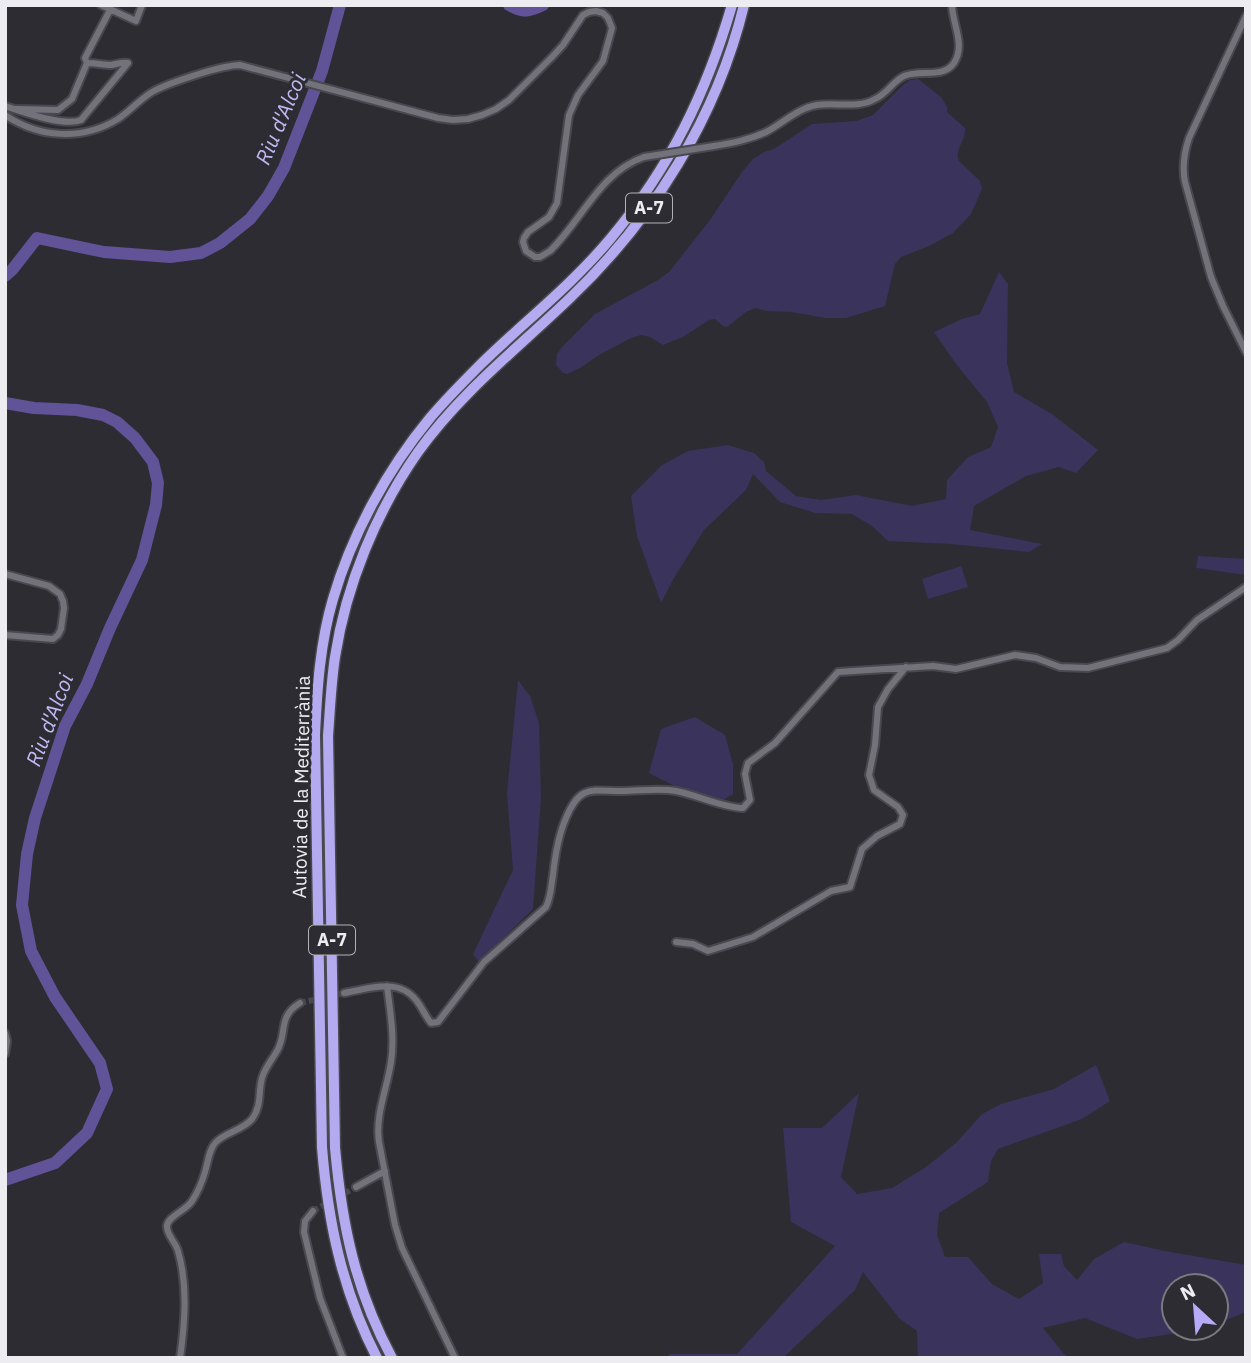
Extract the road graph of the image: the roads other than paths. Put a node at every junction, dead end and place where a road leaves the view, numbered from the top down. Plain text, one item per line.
1 (101, 5) edge
2 (142, 5) edge
3 (732, 5) edge
4 (744, 5) edge
5 (952, 5) edge
6 (110, 10) junction
7 (1246, 16) edge
8 (87, 63) junction
9 (5, 106) edge
10 (15, 109) junction
11 (5, 115) edge
12 (1246, 352) edge
13 (5, 574) edge
14 (1246, 587) edge
15 (5, 635) edge
16 (906, 667) junction
17 (676, 942) dead end
18 (387, 986) junction
19 (344, 993) tunnel mouth
20 (300, 1003) tunnel mouth
21 (5, 1033) edge
22 (5, 1054) edge
23 (385, 1171) junction
24 (356, 1187) tunnel mouth
25 (313, 1211) dead end
26 (180, 1358) edge
27 (343, 1358) edge
28 (377, 1358) edge
29 (392, 1358) edge
30 (455, 1358) edge

1 - 6 street
2 - 6 street
3 - 28 highway, Autovia de la Mediterrània / A-7
4 - 29 highway, Autovia de la Mediterrània / A-7
5 - 11 street, bridge
6 - 8 street
7 - 12 street
8 - 10 street
8 - 10 street
9 - 10 street
13 - 15 street
14 - 16 street
16 - 17 street
16 - 18 street
18 - 19 street
18 - 23 street
20 - 26 street
21 - 22 street
23 - 24 street
23 - 30 street
25 - 27 street

